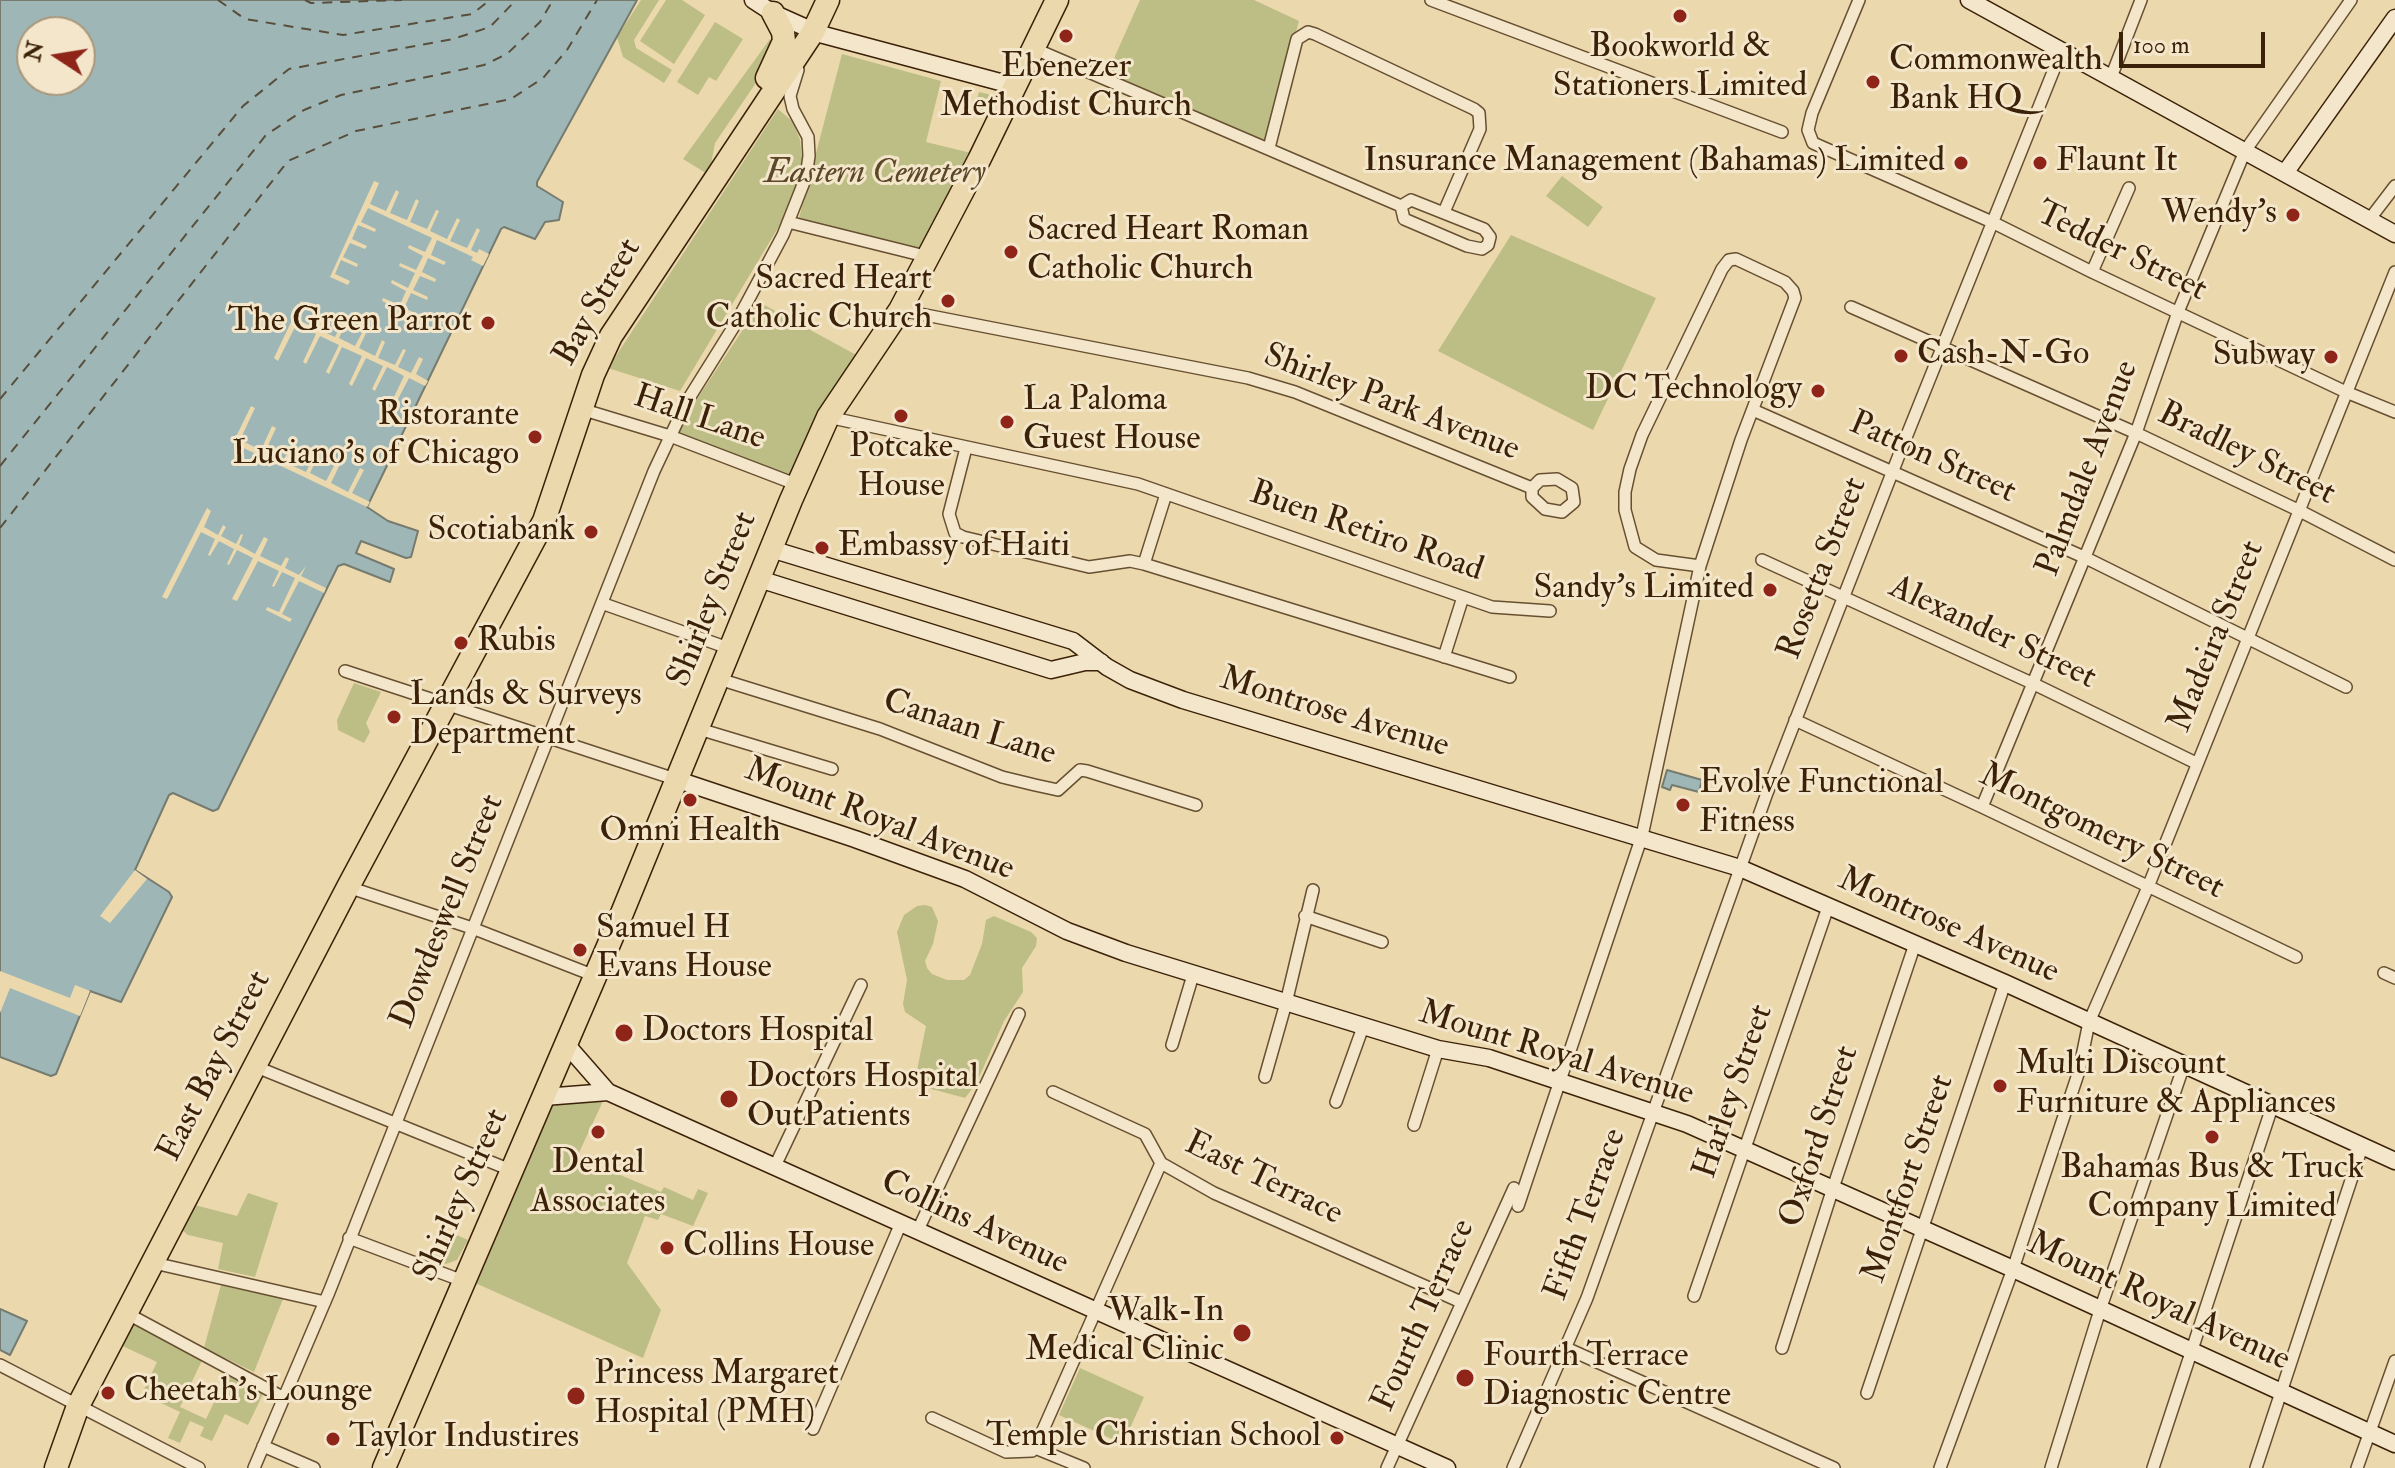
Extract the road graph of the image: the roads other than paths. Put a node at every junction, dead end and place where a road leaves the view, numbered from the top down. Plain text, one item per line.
1 (753, 0) edge
2 (828, 0) edge
3 (1057, 0) edge
4 (1431, 0) edge
5 (1859, 0) edge
6 (1969, 0) edge
7 (2141, 0) edge
8 (2351, 0) edge
9 (773, 13) junction
10 (2395, 18) edge
11 (816, 33) junction
12 (1035, 49) junction
13 (2061, 52) junction
14 (2110, 80) junction
15 (1015, 86) junction
16 (1782, 132) dead end
17 (1269, 148) junction
18 (2245, 151) junction
19 (722, 170) junction
20 (2285, 173) junction
21 (2395, 186) edge
22 (2129, 188) dead end
23 (1401, 206) junction
24 (1444, 212) junction
25 (2369, 220) junction
26 (788, 222) junction
27 (1992, 222) junction
28 (2395, 234) edge
29 (929, 257) junction
30 (2092, 272) junction
31 (2395, 272) edge
32 (1851, 307) dead end
33 (900, 310) junction
34 (2178, 312) junction
35 (1942, 348) junction
36 (2346, 392) junction
37 (581, 409) junction
38 (1753, 410) junction
39 (2395, 412) edge
40 (828, 417) junction
41 (2136, 433) junction
42 (670, 436) junction
43 (966, 448) junction
44 (1892, 472) junction
45 (798, 485) junction
46 (1532, 488) dead end
47 (1166, 494) junction
48 (2300, 511) junction
49 (771, 549) junction
50 (2086, 558) junction
51 (1762, 560) dead end
52 (2395, 560) edge
53 (1144, 564) junction
54 (1700, 566) junction
55 (759, 579) junction
56 (1844, 595) junction
57 (1463, 597) junction
58 (604, 604) junction
59 (1550, 611) dead end
60 (2248, 640) junction
61 (731, 649) junction
62 (1444, 657) junction
63 (1101, 662) junction
64 (345, 671) dead end
65 (1510, 677) dead end
66 (719, 679) junction
67 (2034, 684) junction
68 (2346, 687) dead end
69 (447, 702) junction
70 (1795, 720) junction
71 (699, 729) junction
72 (550, 737) junction
73 (2196, 763) junction
74 (832, 769) dead end
75 (678, 780) junction
76 (1196, 805) dead end
77 (1982, 807) junction
78 (1642, 836) junction
79 (1740, 868) junction
80 (348, 887) junction
81 (2148, 887) junction
82 (1313, 890) dead end
83 (1828, 907) junction
84 (1305, 916) junction
85 (472, 928) junction
86 (1382, 942) dead end
87 (1915, 944) junction
88 (2296, 957) dead end
89 (1193, 975) junction
90 (595, 976) junction
91 (2005, 983) junction
92 (861, 985) dead end
93 (1286, 1003) junction
94 (1019, 1014) dead end
95 (2089, 1022) junction
96 (1363, 1027) junction
97 (566, 1044) junction
98 (1172, 1045) dead end
99 (1438, 1049) junction
100 (2184, 1065) junction
101 (254, 1066) junction
102 (1265, 1077) dead end
103 (1560, 1081) junction
104 (608, 1092) junction
105 (1053, 1092) dead end
106 (544, 1097) junction
107 (1336, 1102) dead end
108 (2272, 1107) junction
109 (1654, 1113) junction
110 (396, 1124) junction
111 (1414, 1125) dead end
112 (2362, 1147) junction
113 (1744, 1148) junction
114 (2395, 1161) edge
115 (1161, 1163) junction
116 (775, 1166) junction
117 (513, 1171) junction
118 (1514, 1188) dead end
119 (1833, 1188) junction
120 (1518, 1206) dead end
121 (901, 1223) junction
122 (1922, 1229) junction
123 (918, 1230) junction
124 (349, 1238) junction
125 (154, 1263) junction
126 (2013, 1269) junction
127 (463, 1281) junction
128 (1694, 1296) dead end
129 (325, 1302) junction
130 (1461, 1302) junction
131 (2100, 1310) junction
132 (1096, 1312) junction
133 (128, 1314) junction
134 (1566, 1348) junction
135 (1782, 1348) dead end
136 (2191, 1352) junction
137 (2395, 1361) edge
138 (0, 1365) edge
139 (1867, 1393) dead end
140 (2279, 1393) junction
141 (284, 1398) junction
142 (78, 1406) junction
143 (932, 1418) dead end
144 (813, 1429) dead end
145 (2370, 1432) junction
146 (2395, 1444) edge
147 (1397, 1445) junction
148 (263, 1446) junction
149 (1035, 1448) junction
150 (56, 1468) edge
151 (199, 1468) edge
152 (254, 1468) edge
153 (314, 1468) edge
154 (384, 1468) edge
155 (1084, 1468) edge
156 (1387, 1468) edge
157 (1447, 1468) edge
158 (1513, 1468) edge
159 (1834, 1468) edge
160 (1940, 1468) edge
161 (2051, 1468) edge
162 (2153, 1468) edge
163 (2256, 1468) edge
164 (2357, 1468) edge

1 - 9 street
2 - 11 highway, Bay Street
3 - 12 highway, Shirley Street
4 - 16 street
5 - 27 street, Tedder Street
6 - 13 street
7 - 14 street
8 - 18 street, Palmdale Avenue
9 - 11 street
9 - 19 highway
10 - 20 street
11 - 15 street
11 - 19 highway, Bay Street
11 - 26 street, Dowdeswell Street
12 - 15 highway, Shirley Street
12 - 17 street
13 - 14 street
13 - 27 street, Rosetta Street
14 - 18 street
15 - 29 highway, Shirley Street
17 - 23 street
17 - 24 street
18 - 20 street
18 - 34 street, Palmdale Avenue
19 - 37 highway, Bay Street
20 - 25 street
21 - 25 street
22 - 30 street
23 - 24 street
23 - 24 street
25 - 28 street
26 - 29 street
26 - 42 street, Dowdeswell Street
27 - 30 street, Tedder Street
27 - 35 street, Rosetta Street
29 - 33 highway, Shirley Street
30 - 34 street, Tedder Street
31 - 36 street, Madeira Street
32 - 35 street, Bradley Street
33 - 40 highway, Shirley Street
33 - 46 street, Shirley Park Avenue
34 - 36 street, Tedder Street
34 - 41 street, Palmdale Avenue
35 - 41 street, Bradley Street
35 - 44 street, Rosetta Street
36 - 39 street, Tedder Street
36 - 48 street, Madeira Street
37 - 42 street, Hall Lane
37 - 69 highway, Bay Street
38 - 44 street, Patton Street
38 - 54 street, Fourth Terrace
38 - 54 street, Fourth Terrace
40 - 43 street, Buen Retiro Road
40 - 45 highway, Shirley Street
41 - 48 street, Bradley Street
41 - 50 street, Palmdale Avenue
42 - 45 street, Hall Lane
42 - 58 street, Dowdeswell Street
43 - 47 street, Buen Retiro Road
43 - 53 street
44 - 50 street, Patton Street
44 - 56 street, Rosetta Street
45 - 49 highway, Shirley Street
47 - 53 street
47 - 57 street, Buen Retiro Road
48 - 52 street, Bradley Street
48 - 60 street, Madeira Street
49 - 55 highway, Shirley Street
49 - 63 street, Montrose Avenue
50 - 60 street, Patton Street
50 - 67 street, Palmdale Avenue
51 - 56 street, Alexander Street
53 - 62 street
54 - 78 street, Fourth Terrace
55 - 61 highway, Shirley Street
55 - 63 street
56 - 67 street, Alexander Street
56 - 70 street, Rosetta Street
57 - 59 street, Buen Retiro Road
57 - 62 street
58 - 61 street
58 - 72 street, Dowdeswell Street
60 - 68 street, Patton Street
60 - 73 street, Madeira Street
61 - 66 highway, Shirley Street
62 - 65 street
63 - 78 street, Montrose Avenue
64 - 69 street
66 - 71 highway, Shirley Street
66 - 76 street, Canaan Lane
67 - 73 street, Alexander Street
67 - 77 street, Palmdale Avenue
69 - 72 street
69 - 80 highway, East Bay Street
70 - 77 street, Montgomery Street
70 - 79 street, Rosetta Street
71 - 74 street
71 - 75 highway, Shirley Street
72 - 75 street
72 - 85 street, Dowdeswell Street
73 - 81 street, Madeira Street
75 - 89 street, Mount Royal Avenue
75 - 90 highway, Shirley Street
77 - 81 street, Montgomery Street
78 - 79 street, Montrose Avenue
78 - 103 street, Fourth Terrace
79 - 83 street, Montrose Avenue
79 - 109 street, Rosetta Street
80 - 85 street
80 - 101 highway, East Bay Street
81 - 88 street, Montgomery Street
81 - 95 street, Madeira Street
82 - 84 street
83 - 87 street, Montrose Avenue
83 - 113 street, Harley Street
84 - 86 street
84 - 93 street
85 - 90 street
85 - 110 street, Dowdeswell Street
87 - 91 street, Montrose Avenue
87 - 119 street, Oxford Street
89 - 93 street, Mount Royal Avenue
89 - 98 street
90 - 97 highway, Shirley Street
91 - 95 street, Montrose Avenue
91 - 122 street, Montfort Street
92 - 116 street
93 - 96 street, Mount Royal Avenue
93 - 102 street
94 - 123 street
95 - 100 street, Montrose Avenue
95 - 126 street, Madeira Street
96 - 99 street, Mount Royal Avenue
96 - 107 street
97 - 104 street, Collins Avenue
97 - 106 highway, Shirley Street
99 - 103 street, Mount Royal Avenue
99 - 111 street
100 - 108 street, Montrose Avenue
100 - 131 street
101 - 110 street
101 - 125 highway, East Bay Street
103 - 109 street, Mount Royal Avenue
103 - 120 street, Fourth Terrace
104 - 106 street, Collins Avenue
104 - 116 street, Collins Avenue
105 - 115 street, East Terrace
106 - 117 highway, Shirley Street
108 - 112 street, Montrose Avenue
108 - 136 street
109 - 113 street, Mount Royal Avenue
109 - 134 street, Fifth Terrace
110 - 117 street
110 - 124 street, Dowdeswell Street
112 - 114 street, Montrose Avenue
112 - 140 street
113 - 119 street, Mount Royal Avenue
113 - 128 street, Harley Street
115 - 130 street, East Terrace
115 - 132 street
116 - 121 street, Collins Avenue
117 - 127 highway, Shirley Street
118 - 130 street, Fourth Terrace
119 - 122 street, Mount Royal Avenue
119 - 135 street, Oxford Street
121 - 123 street, Collins Avenue
121 - 144 street
122 - 126 street, Mount Royal Avenue
122 - 139 street, Montfort Street
123 - 132 street, Collins Avenue
124 - 127 street
124 - 129 street, Dowdeswell Street
125 - 129 street
125 - 133 highway, East Bay Street
126 - 131 street, Mount Royal Avenue
126 - 160 street, Madeira Street
127 - 154 highway, Shirley Street
129 - 141 street, Dowdeswell Street
130 - 147 street, Fourth Terrace
131 - 136 street, Mount Royal Avenue
131 - 161 street
132 - 147 street, Collins Avenue
132 - 149 street
133 - 141 street
133 - 142 highway, East Bay Street
134 - 158 street, Fifth Terrace
134 - 159 street
136 - 140 street, Mount Royal Avenue
136 - 162 street
137 - 145 street
138 - 142 street
140 - 145 street, Mount Royal Avenue
140 - 163 street
141 - 148 street, Dowdeswell Street
142 - 150 highway, East Bay Street
142 - 151 street
143 - 149 street
145 - 146 street, Mount Royal Avenue
145 - 164 street
147 - 156 street, Fourth Terrace
147 - 157 street, Collins Avenue
148 - 152 street, Dowdeswell Street
148 - 153 street
149 - 155 street

